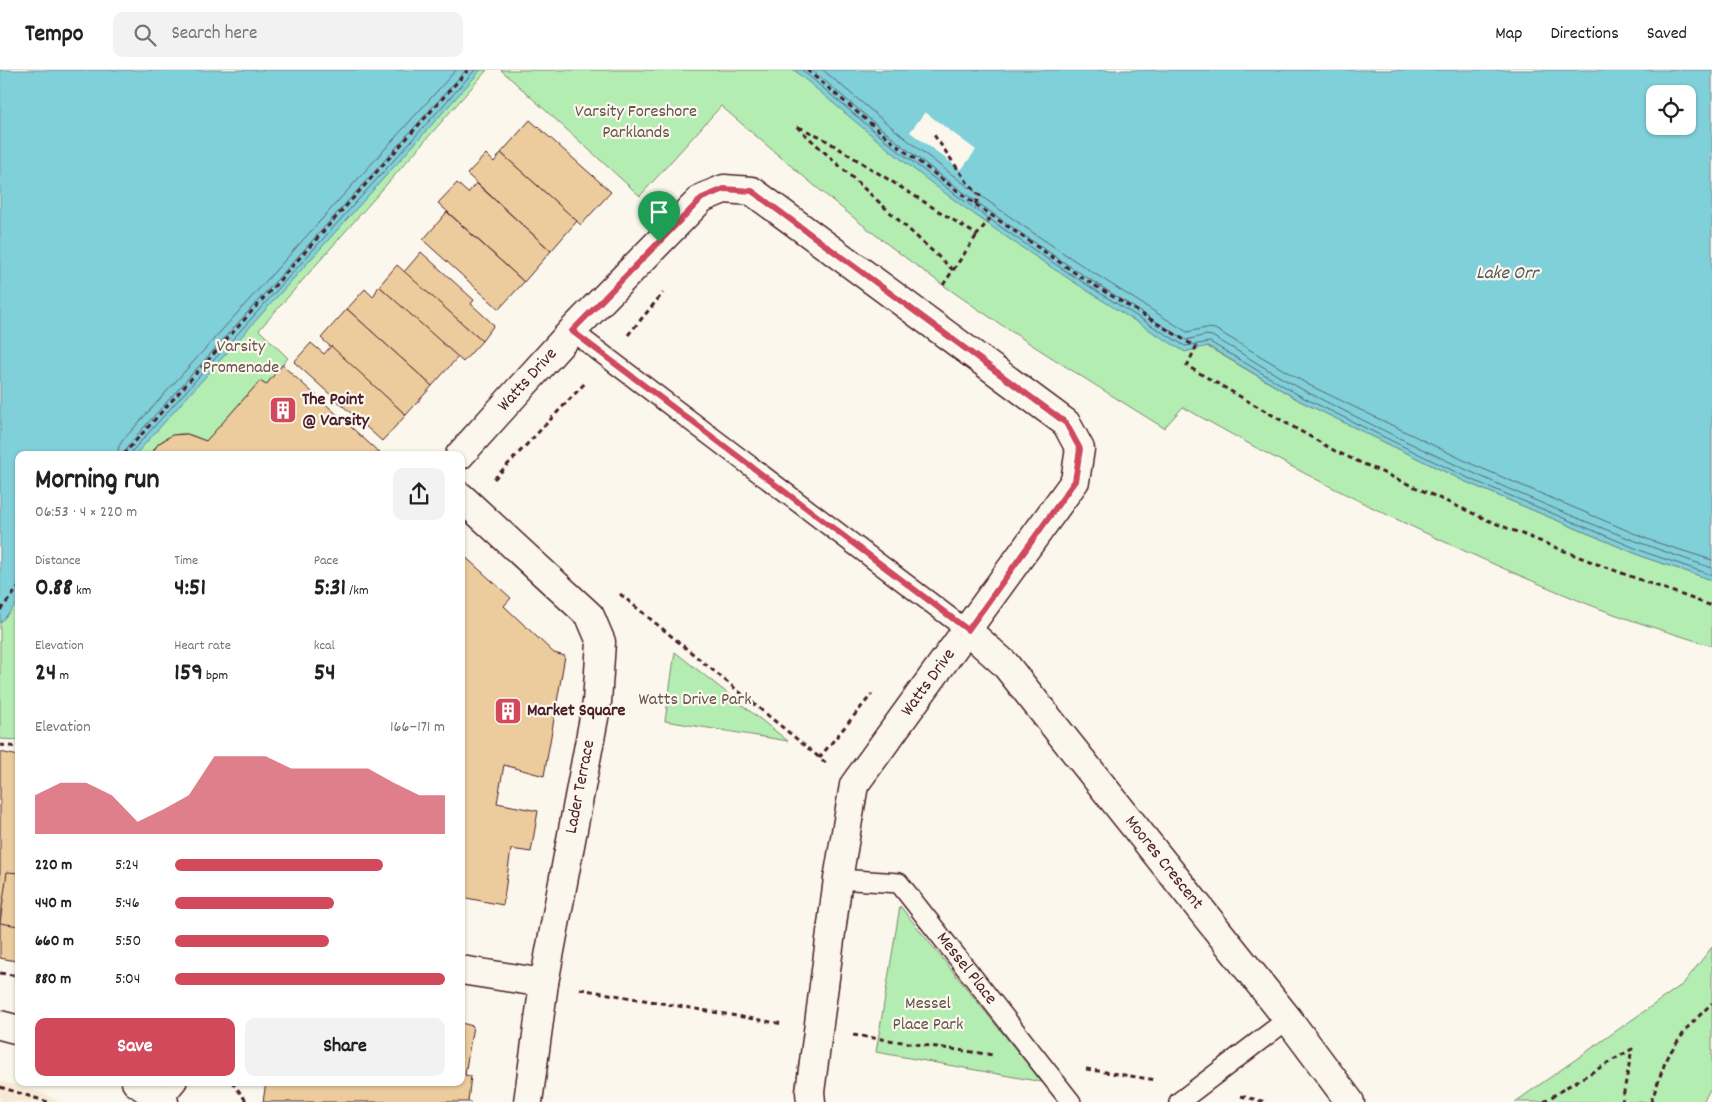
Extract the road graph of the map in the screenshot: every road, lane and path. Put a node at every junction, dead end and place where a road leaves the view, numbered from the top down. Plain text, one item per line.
1 (468, 70) edge
2 (807, 70) edge
3 (934, 135) dead end
4 (975, 204) junction
5 (992, 216) junction
6 (978, 236) junction
7 (953, 270) junction
8 (943, 285) dead end
9 (572, 331) junction
10 (127, 451) edge
11 (464, 451) edge
12 (465, 501) edge
13 (15, 592) edge
14 (1712, 606) edge
15 (0, 610) edge
16 (968, 630) junction
17 (0, 745) edge
18 (15, 747) edge
19 (838, 879) junction
20 (465, 971) edge
21 (0, 973) edge
22 (15, 975) edge
23 (544, 983) junction
24 (1712, 1003) edge
25 (1288, 1019) junction
26 (0, 1025) edge
27 (15, 1029) edge
28 (819, 1030) junction
29 (1039, 1061) junction
30 (146, 1086) edge
31 (235, 1086) edge
32 (1200, 1086) junction
33 (0, 1087) edge
34 (168, 1095) edge
35 (48, 1102) edge
36 (247, 1102) edge
37 (528, 1102) edge
38 (811, 1102) edge
39 (1071, 1102) edge
40 (1178, 1102) edge
41 (1266, 1102) edge
42 (1350, 1102) edge
43 (1544, 1102) edge
44 (1622, 1102) edge
45 (1651, 1102) edge

1 - 10 path
2 - 4 path
3 - 4 path
4 - 5 path
5 - 6 path
5 - 14 path
6 - 7 path
6 - 7 path
7 - 8 path
9 - 11 street, Watts Drive
9 - 16 lane
9 - 16 street, Watts Drive
12 - 23 street, Lader Terrace
13 - 15 path
16 - 19 street, Watts Drive
16 - 25 street, Moores Crescent
17 - 18 path
19 - 28 street, Watts Drive
19 - 29 lane, Messel Place
20 - 23 street
21 - 22 path
23 - 28 path
23 - 37 street, Lader Terrace
24 - 45 path
25 - 32 lane
25 - 42 street, Moores Crescent
26 - 27 street
28 - 29 path
28 - 38 street, Watts Drive
29 - 32 path
29 - 39 lane, Messel Place
30 - 34 street
31 - 36 path
32 - 40 lane
32 - 41 path
33 - 35 path
43 - 44 path

